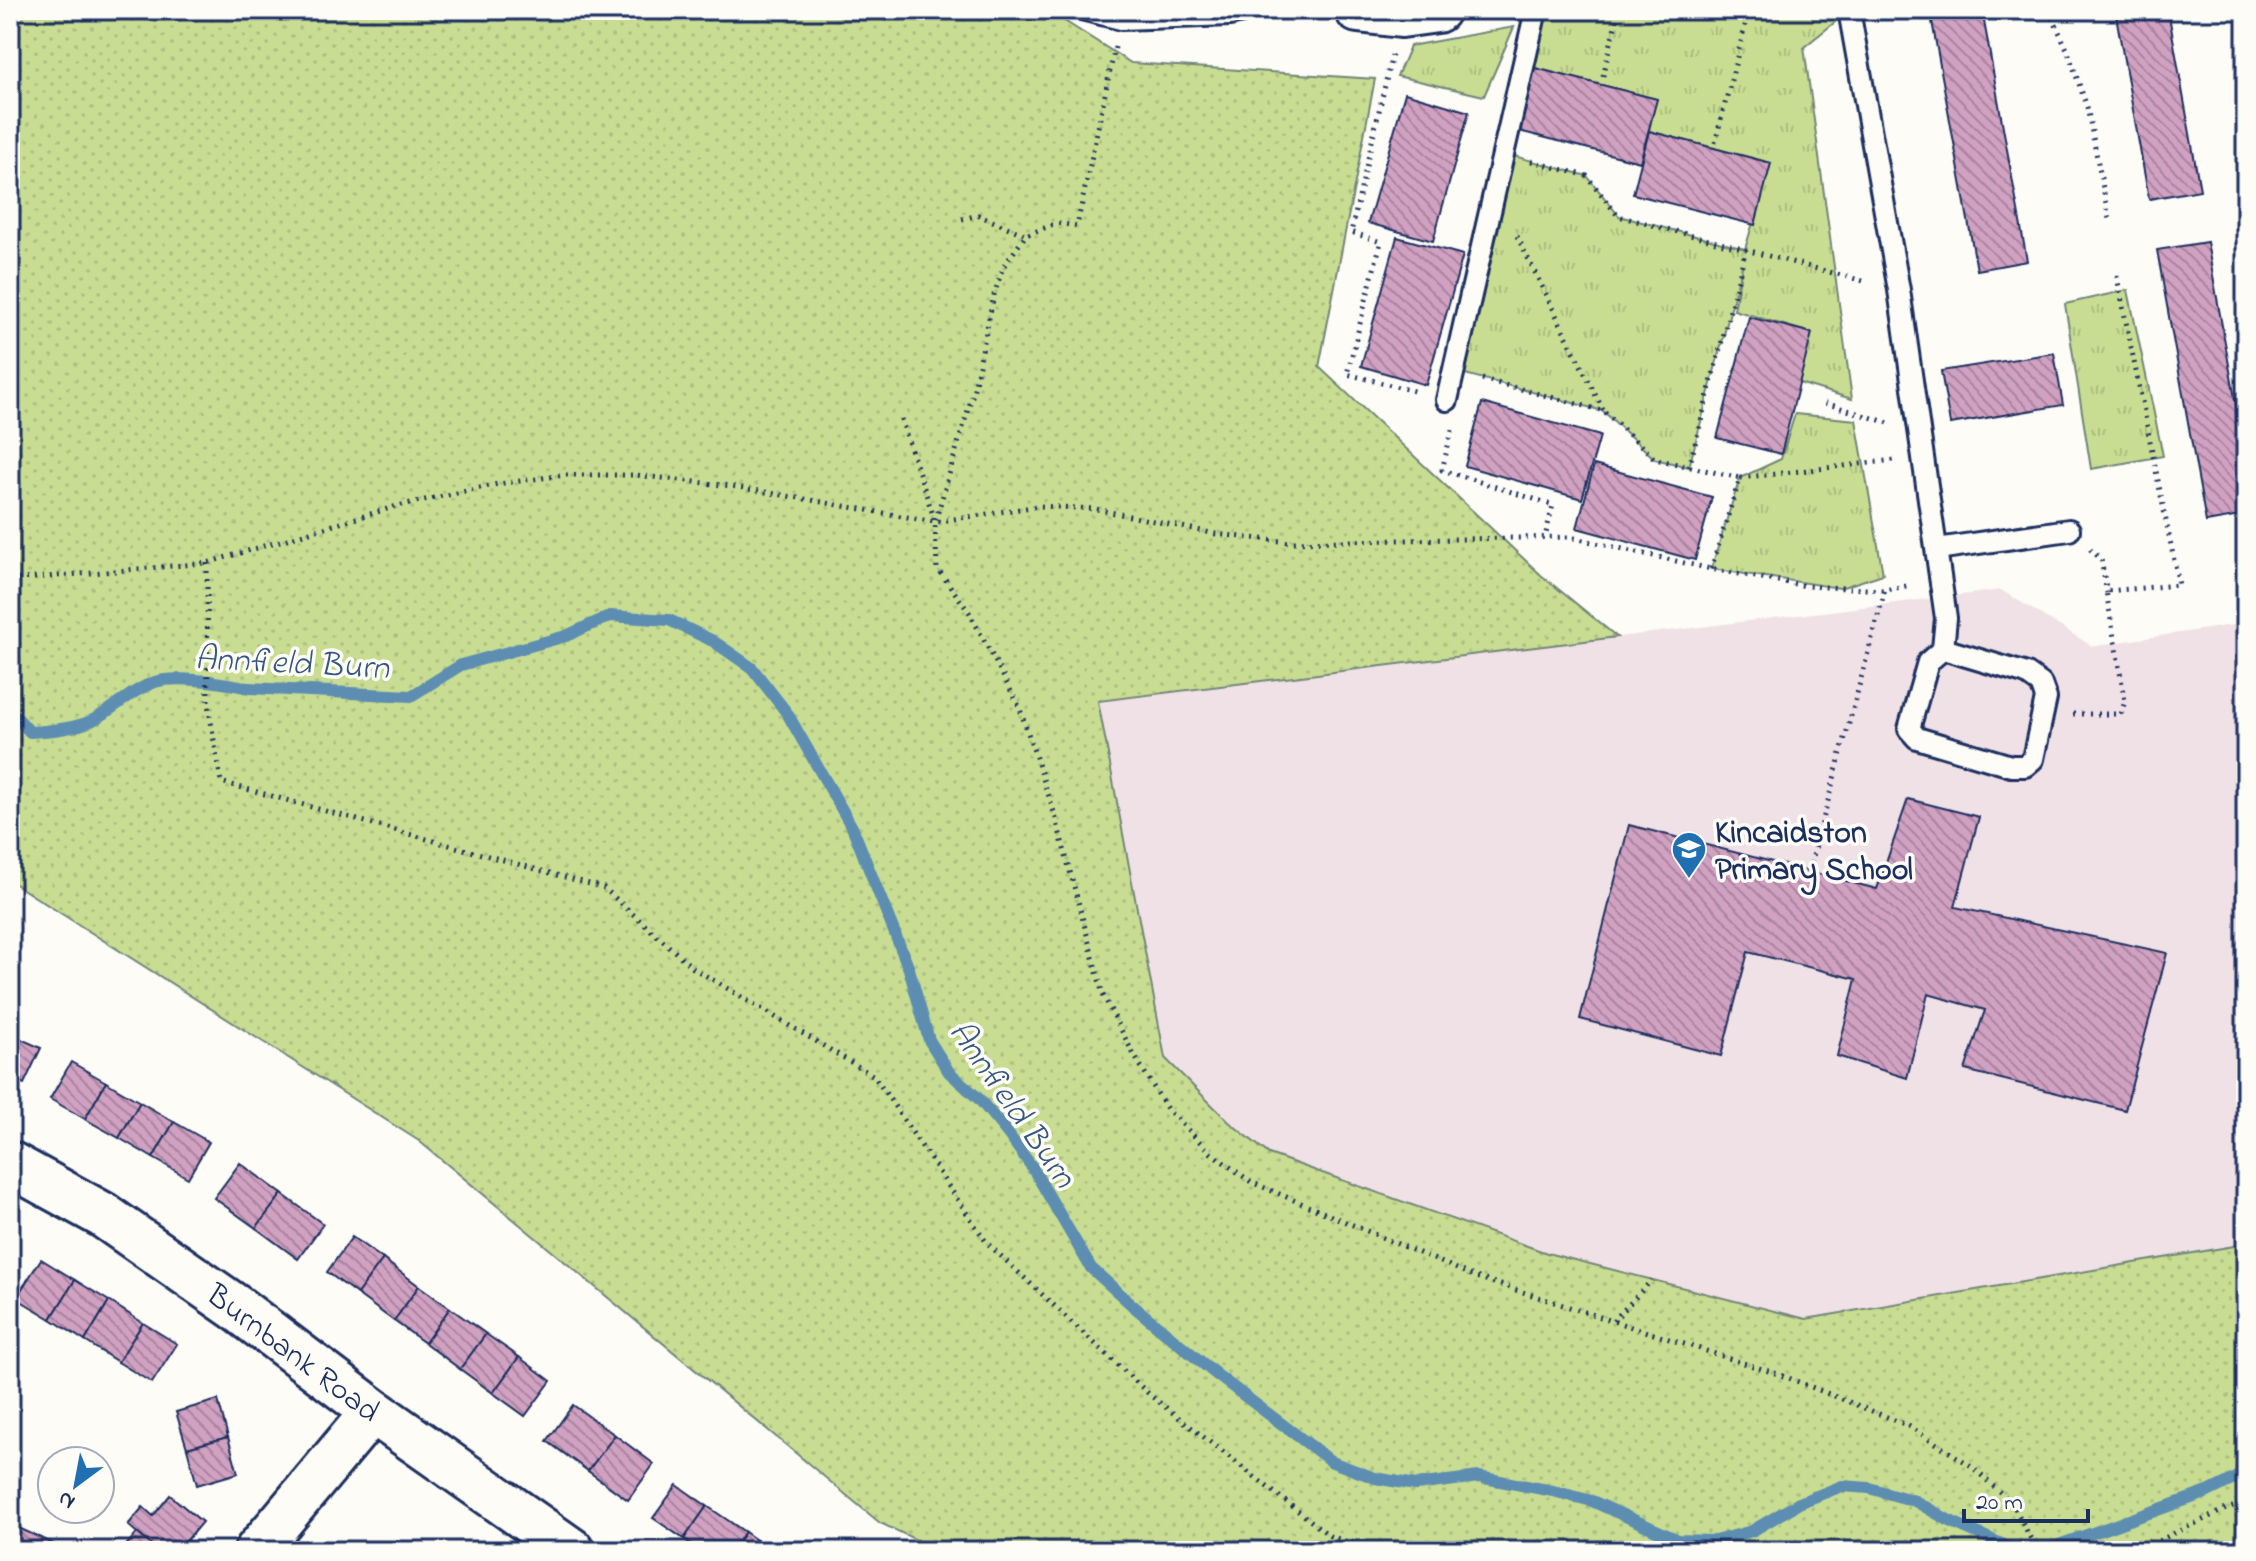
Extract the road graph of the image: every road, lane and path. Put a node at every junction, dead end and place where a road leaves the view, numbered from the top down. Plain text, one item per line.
1 (1085, 10) edge
2 (1250, 10) edge
3 (1358, 10) edge
4 (1536, 10) edge
5 (1619, 10) edge
6 (1749, 10) edge
7 (1849, 10) edge
8 (2049, 10) edge
9 (2244, 10) edge
10 (1419, 12) edge
11 (2246, 18) edge
12 (1121, 19) junction
13 (1603, 76) dead end
14 (1715, 143) dead end
15 (1503, 153) junction
16 (1495, 192) junction
17 (962, 219) dead end
18 (2110, 224) dead end
19 (1026, 235) junction
20 (1746, 249) junction
21 (2116, 272) dead end
22 (1899, 290) junction
23 (1454, 371) junction
24 (1447, 400) junction
25 (1825, 403) dead end
26 (1604, 411) junction
27 (901, 419) dead end
28 (1920, 433) junction
29 (1923, 457) junction
30 (1689, 467) junction
31 (1740, 478) junction
32 (935, 522) junction
33 (2069, 530) joint
34 (1545, 537) junction
35 (1937, 549) junction
36 (207, 563) junction
37 (1711, 569) junction
38 (10, 580) edge
39 (1941, 580) junction
40 (1885, 590) junction
41 (2107, 594) junction
42 (1943, 649) junction
43 (2042, 715) junction
44 (1809, 871) dead end
45 (10, 1164) edge
46 (1652, 1280) dead end
47 (1613, 1321) junction
48 (373, 1411) junction
49 (2246, 1503) edge
50 (256, 1551) edge
51 (572, 1551) edge
52 (1375, 1551) edge
53 (2037, 1551) edge
54 (2137, 1551) edge

1 - 12 lane
2 - 12 lane
3 - 10 street
4 - 15 lane
5 - 13 path
6 - 14 path
7 - 22 lane
8 - 18 path
9 - 11 path
10 - 24 path
12 - 19 path
15 - 16 lane
15 - 20 path
16 - 23 lane
16 - 26 path
17 - 19 path
19 - 32 path
20 - 22 path
20 - 30 path
21 - 41 path
22 - 28 lane
23 - 24 lane
23 - 26 path
24 - 34 path
25 - 28 path
26 - 30 path
27 - 32 path
28 - 29 lane
29 - 31 path
29 - 35 lane
30 - 31 path
31 - 37 path
32 - 34 path
32 - 36 path
32 - 47 path
33 - 35 lane
33 - 41 path
34 - 37 path
35 - 39 lane
36 - 38 path
36 - 52 path
37 - 40 path
39 - 40 path
39 - 42 lane
40 - 44 path
41 - 43 path
42 - 43 lane
42 - 43 lane
45 - 48 street, Burnbank Road
46 - 47 path
47 - 53 path
48 - 50 street
48 - 51 street, Burnbank Road
49 - 54 path

